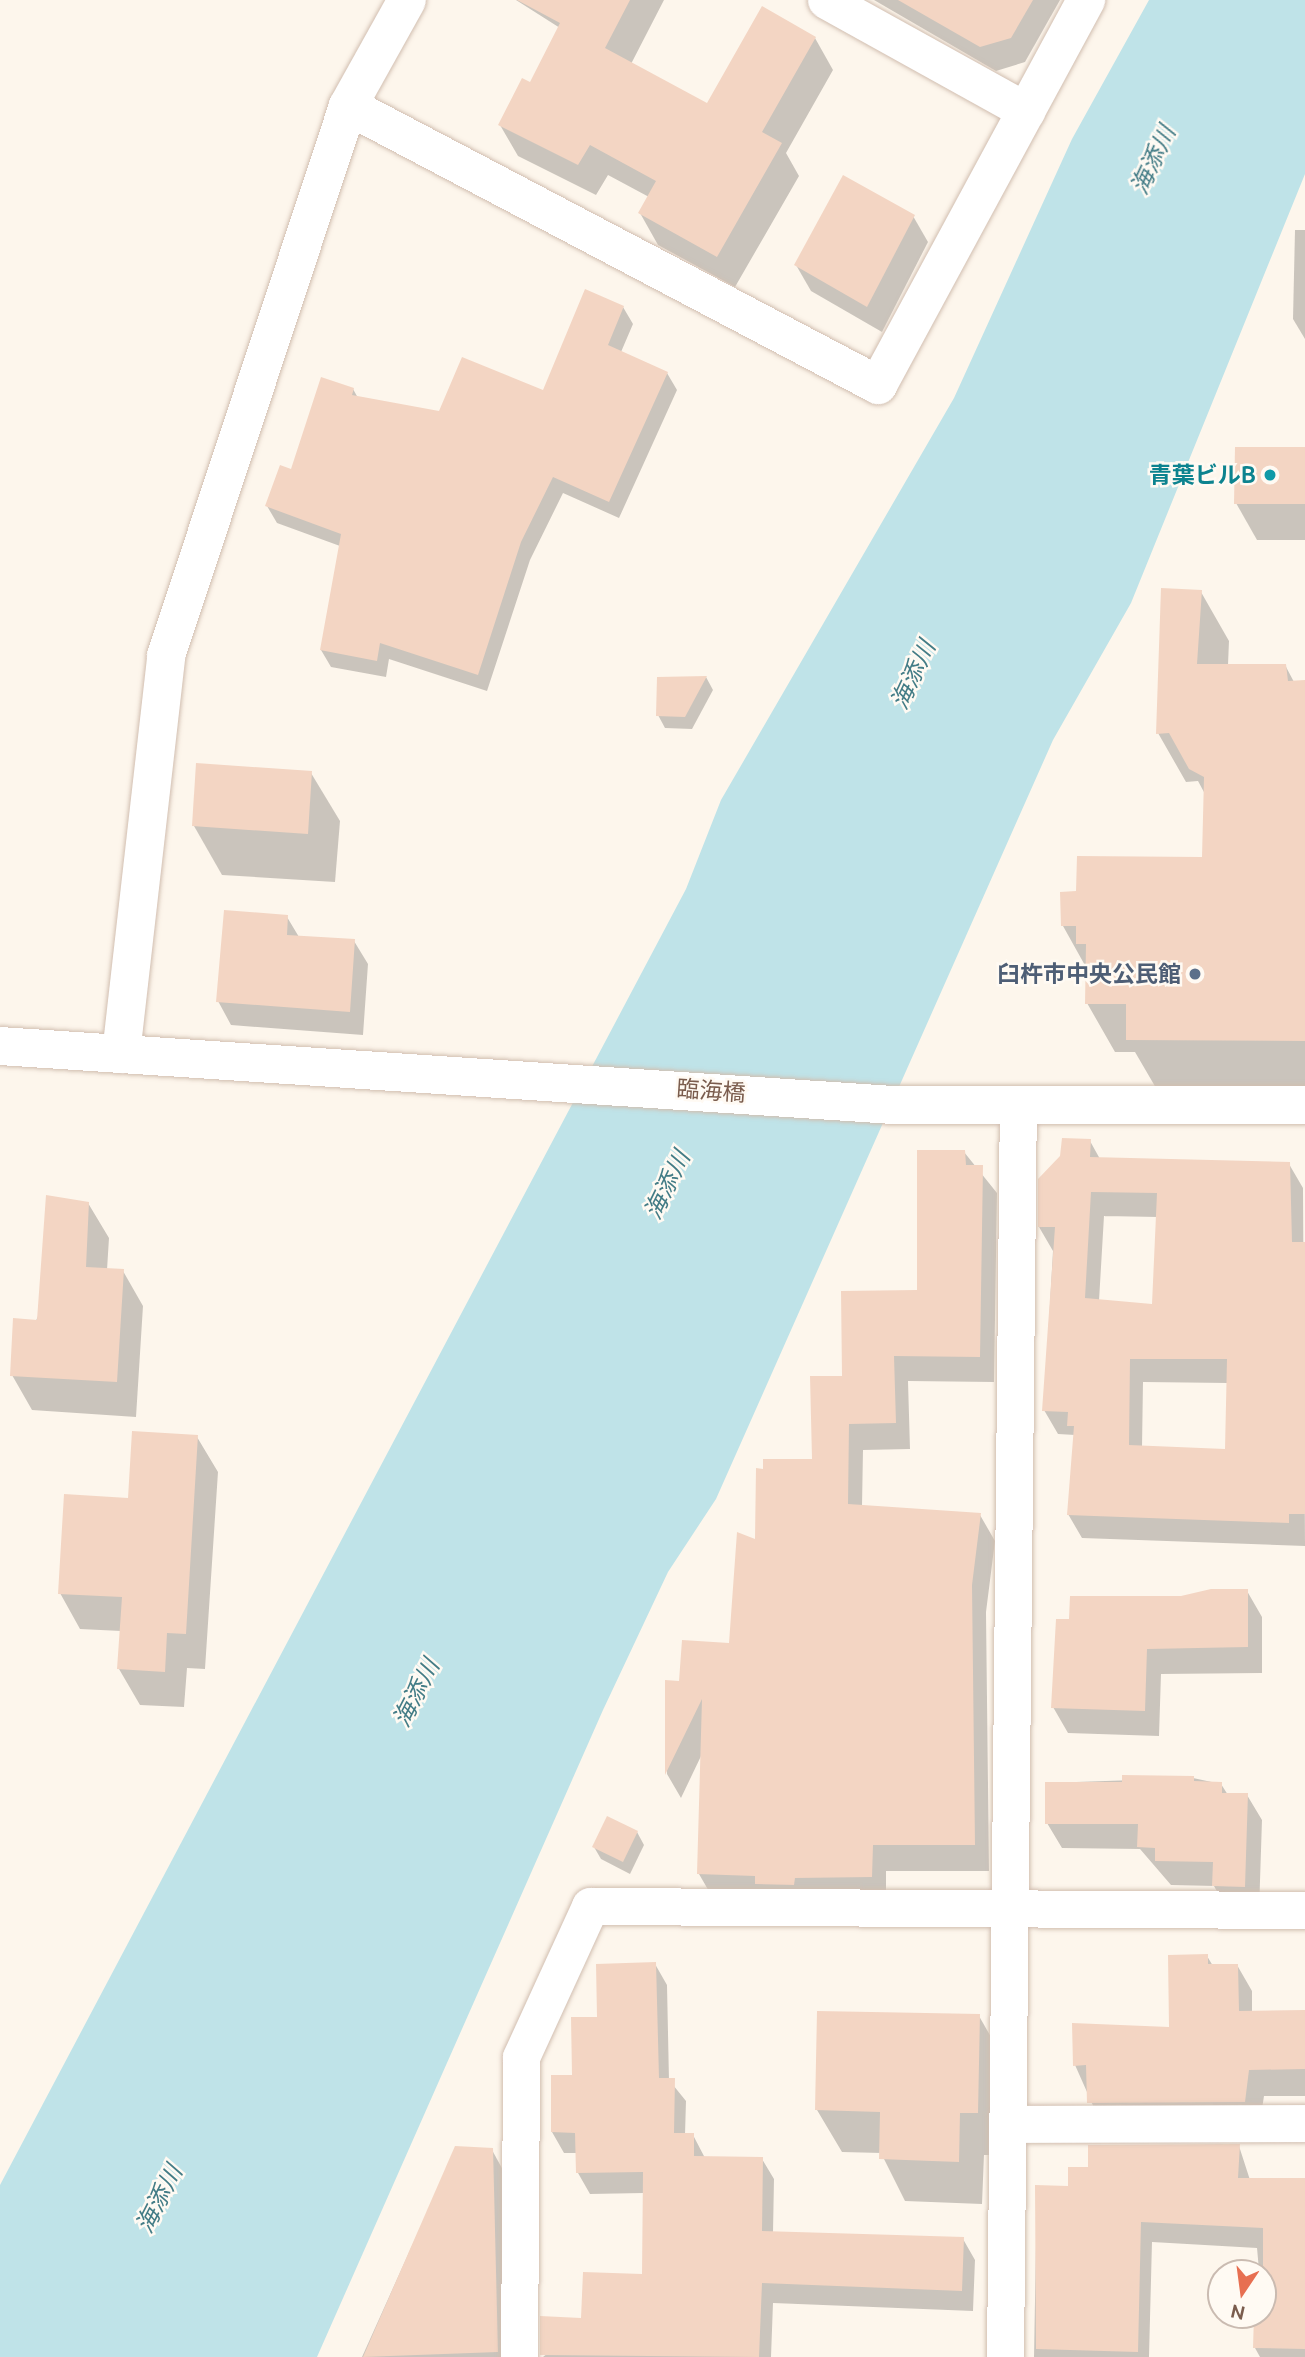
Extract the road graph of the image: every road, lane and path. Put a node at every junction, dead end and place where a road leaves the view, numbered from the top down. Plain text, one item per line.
1 (407, 0) edge
2 (826, 0) edge
3 (1086, 0) edge
4 (348, 106) junction
5 (1026, 111) junction
6 (0, 1046) edge
7 (121, 1054) junction
8 (1018, 1104) junction
9 (1305, 1105) edge
10 (1010, 1908) junction
11 (1305, 1910) edge
12 (1305, 2123) edge
13 (1007, 2124) junction
14 (519, 2357) edge
15 (1005, 2357) edge

1 - 4 street
2 - 5 street
3 - 5 street
4 - 5 street
4 - 7 street
6 - 7 street, 臨海橋
7 - 8 street, 臨海橋
8 - 9 street, 臨海橋
8 - 10 street
10 - 11 street
10 - 13 street
10 - 14 street
12 - 13 street
13 - 15 street

